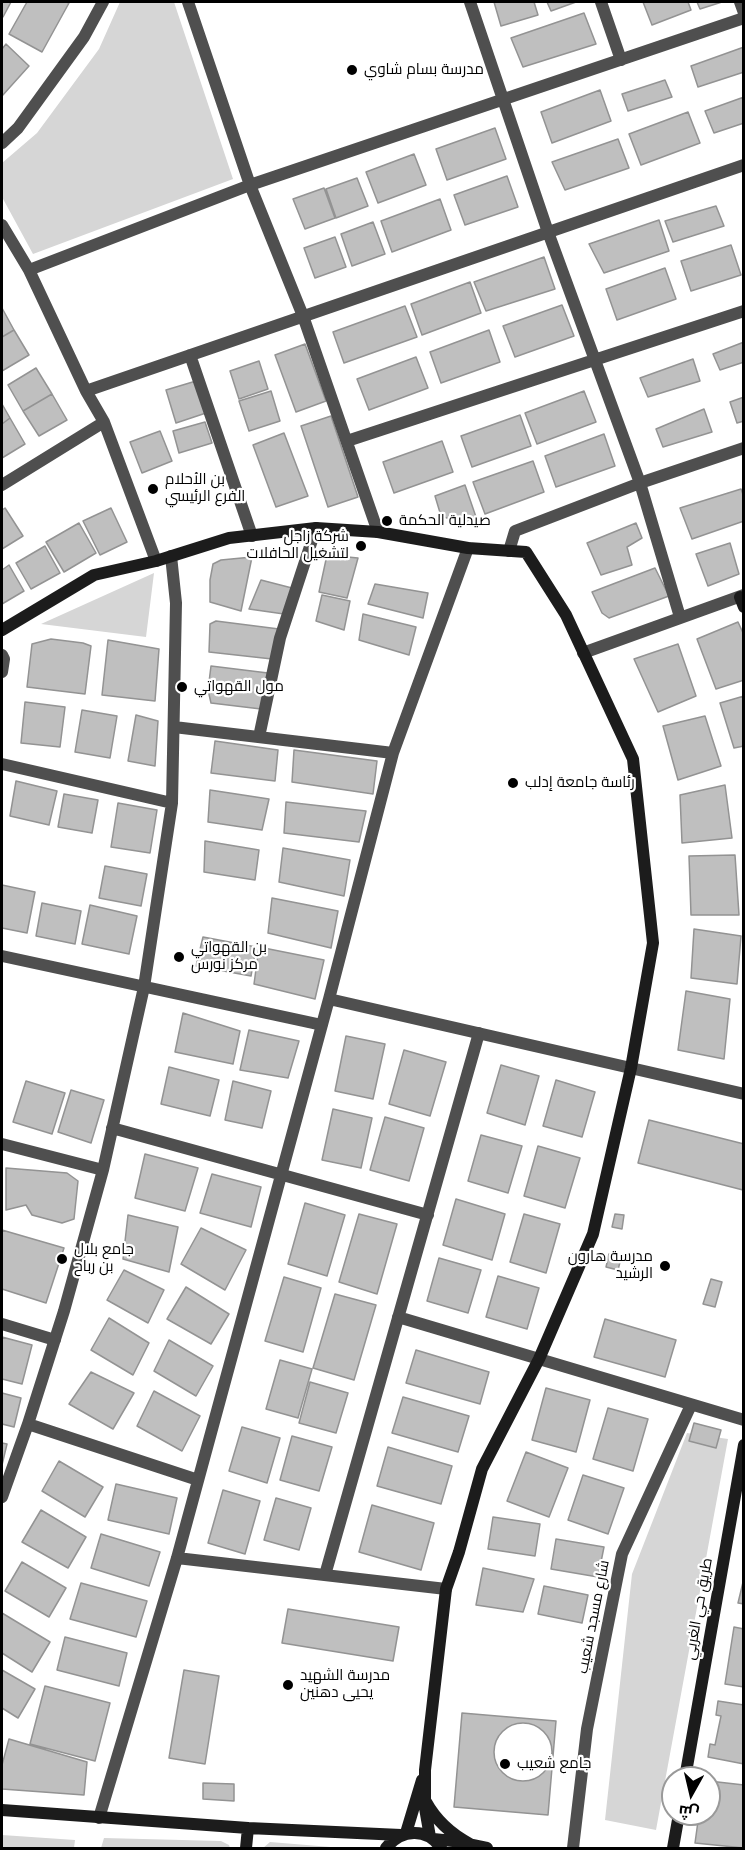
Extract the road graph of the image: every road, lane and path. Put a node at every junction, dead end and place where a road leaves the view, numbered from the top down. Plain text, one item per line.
1 (103, 2) edge
2 (188, 2) edge
3 (470, 2) edge
4 (601, 2) edge
5 (740, 2) edge
6 (744, 12) edge
7 (744, 18) edge
8 (621, 60) junction
9 (503, 100) junction
10 (2, 143) edge
11 (744, 165) edge
12 (250, 185) junction
13 (2, 225) edge
14 (548, 232) junction
15 (29, 270) junction
16 (744, 311) edge
17 (303, 316) junction
18 (190, 355) junction
19 (595, 360) junction
20 (86, 391) junction
21 (104, 422) junction
22 (347, 441) junction
23 (744, 448) edge
24 (2, 483) edge
25 (640, 483) junction
26 (316, 528) junction
27 (378, 532) junction
28 (252, 536) junction
29 (468, 548) junction
30 (509, 551) junction
31 (171, 556) junction
32 (156, 561) junction
33 (742, 600) edge
34 (680, 617) junction
35 (2, 630) edge
36 (583, 653) junction
37 (2, 655) edge
38 (2, 672) edge
39 (174, 727) junction
40 (259, 737) junction
41 (393, 753) junction
42 (2, 764) edge
43 (172, 802) junction
44 (2, 956) edge
45 (144, 987) junction
46 (329, 999) junction
47 (322, 1025) junction
48 (479, 1033) junction
49 (631, 1068) junction
50 (744, 1094) edge
51 (112, 1128) junction
52 (2, 1144) edge
53 (103, 1170) junction
54 (282, 1174) junction
55 (428, 1215) junction
56 (398, 1317) junction
57 (2, 1324) edge
58 (55, 1340) junction
59 (539, 1359) junction
60 (691, 1405) junction
61 (744, 1420) edge
62 (28, 1424) junction
63 (744, 1445) edge
64 (198, 1480) junction
65 (2, 1497) edge
66 (177, 1558) junction
67 (326, 1575) junction
68 (446, 1589) junction
69 (687, 1766) edge
70 (425, 1770) junction
71 (425, 1800) junction
72 (2, 1810) edge
73 (411, 1817) junction
74 (99, 1818) junction
75 (677, 1826) edge
76 (248, 1828) junction
77 (375, 1834) junction
78 (404, 1834) junction
79 (434, 1842) edge
80 (470, 1844) junction
81 (246, 1848) edge
82 (386, 1848) edge
83 (487, 1848) edge
84 (573, 1848) edge
85 (673, 1848) edge

1 - 10 street
2 - 12 street
3 - 9 street
4 - 8 street
5 - 6 street
7 - 8 street
8 - 9 street
9 - 12 street
9 - 14 street
11 - 14 street
12 - 15 street
12 - 17 street
13 - 15 street
14 - 17 street
14 - 19 street
15 - 20 street
16 - 19 street
17 - 18 street
17 - 22 street
18 - 20 street
18 - 28 street
19 - 22 street
19 - 25 street
20 - 21 street
21 - 24 street
21 - 32 street
22 - 27 street
23 - 25 street
25 - 30 street
25 - 34 street
26 - 27 street
26 - 28 street
26 - 40 street
27 - 29 street
28 - 31 street
29 - 30 street
29 - 41 street
30 - 36 street
31 - 32 street
31 - 39 street
32 - 35 street
33 - 34 street
34 - 36 street
36 - 49 street
37 - 38 street
39 - 40 street
39 - 43 street
40 - 41 street
41 - 46 street
42 - 43 street
43 - 45 street
44 - 45 street
45 - 47 street
45 - 51 street
46 - 47 street
46 - 48 street
47 - 54 street
48 - 49 street
48 - 55 street
49 - 50 street
49 - 59 street
51 - 53 street
51 - 54 street
52 - 53 street
53 - 58 street
54 - 55 street
54 - 64 street
55 - 56 street
56 - 59 street
56 - 67 street
57 - 58 street
58 - 62 street
59 - 60 street
59 - 68 street
60 - 61 street
60 - 84 street, شارع مسجد شعيب
62 - 64 street
62 - 65 street
63 - 69 street, طريق حي الغربي
64 - 66 street
66 - 67 street
66 - 74 street
67 - 68 street
68 - 70 street
70 - 71 street
70 - 73 street
71 - 79 street
71 - 80 street
72 - 74 street
73 - 77 street
73 - 78 street
74 - 76 street
75 - 85 street
76 - 77 street
76 - 81 street
77 - 78 street
78 - 79 street
78 - 82 street
79 - 80 street
80 - 83 street

